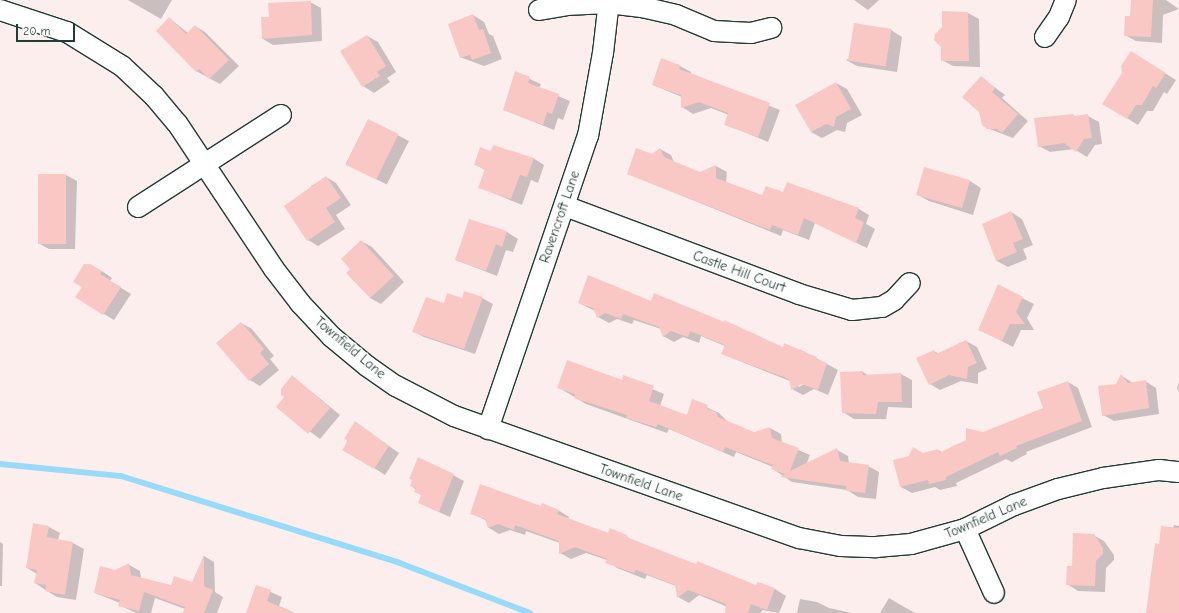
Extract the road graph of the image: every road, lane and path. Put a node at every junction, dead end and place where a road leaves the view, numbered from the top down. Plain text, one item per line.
1 (1066, 0) edge
2 (608, 2) edge
3 (0, 10) edge
4 (539, 10) dead end
5 (771, 28) dead end
6 (1045, 37) dead end
7 (280, 115) dead end
8 (204, 164) junction
9 (565, 206) junction
10 (138, 207) dead end
11 (910, 283) dead end
12 (488, 428) junction
13 (1179, 472) edge
14 (965, 528) junction
15 (994, 593) dead end

1 - 6 street
2 - 4 street
2 - 5 street
2 - 9 street, Ravencroft Lane
3 - 8 street, Townfield Lane
7 - 8 street
8 - 10 street
8 - 12 street, Townfield Lane
9 - 11 street, Castle Hill Court
9 - 12 street, Ravencroft Lane
12 - 14 street, Townfield Lane
13 - 14 street, Townfield Lane
14 - 15 street

